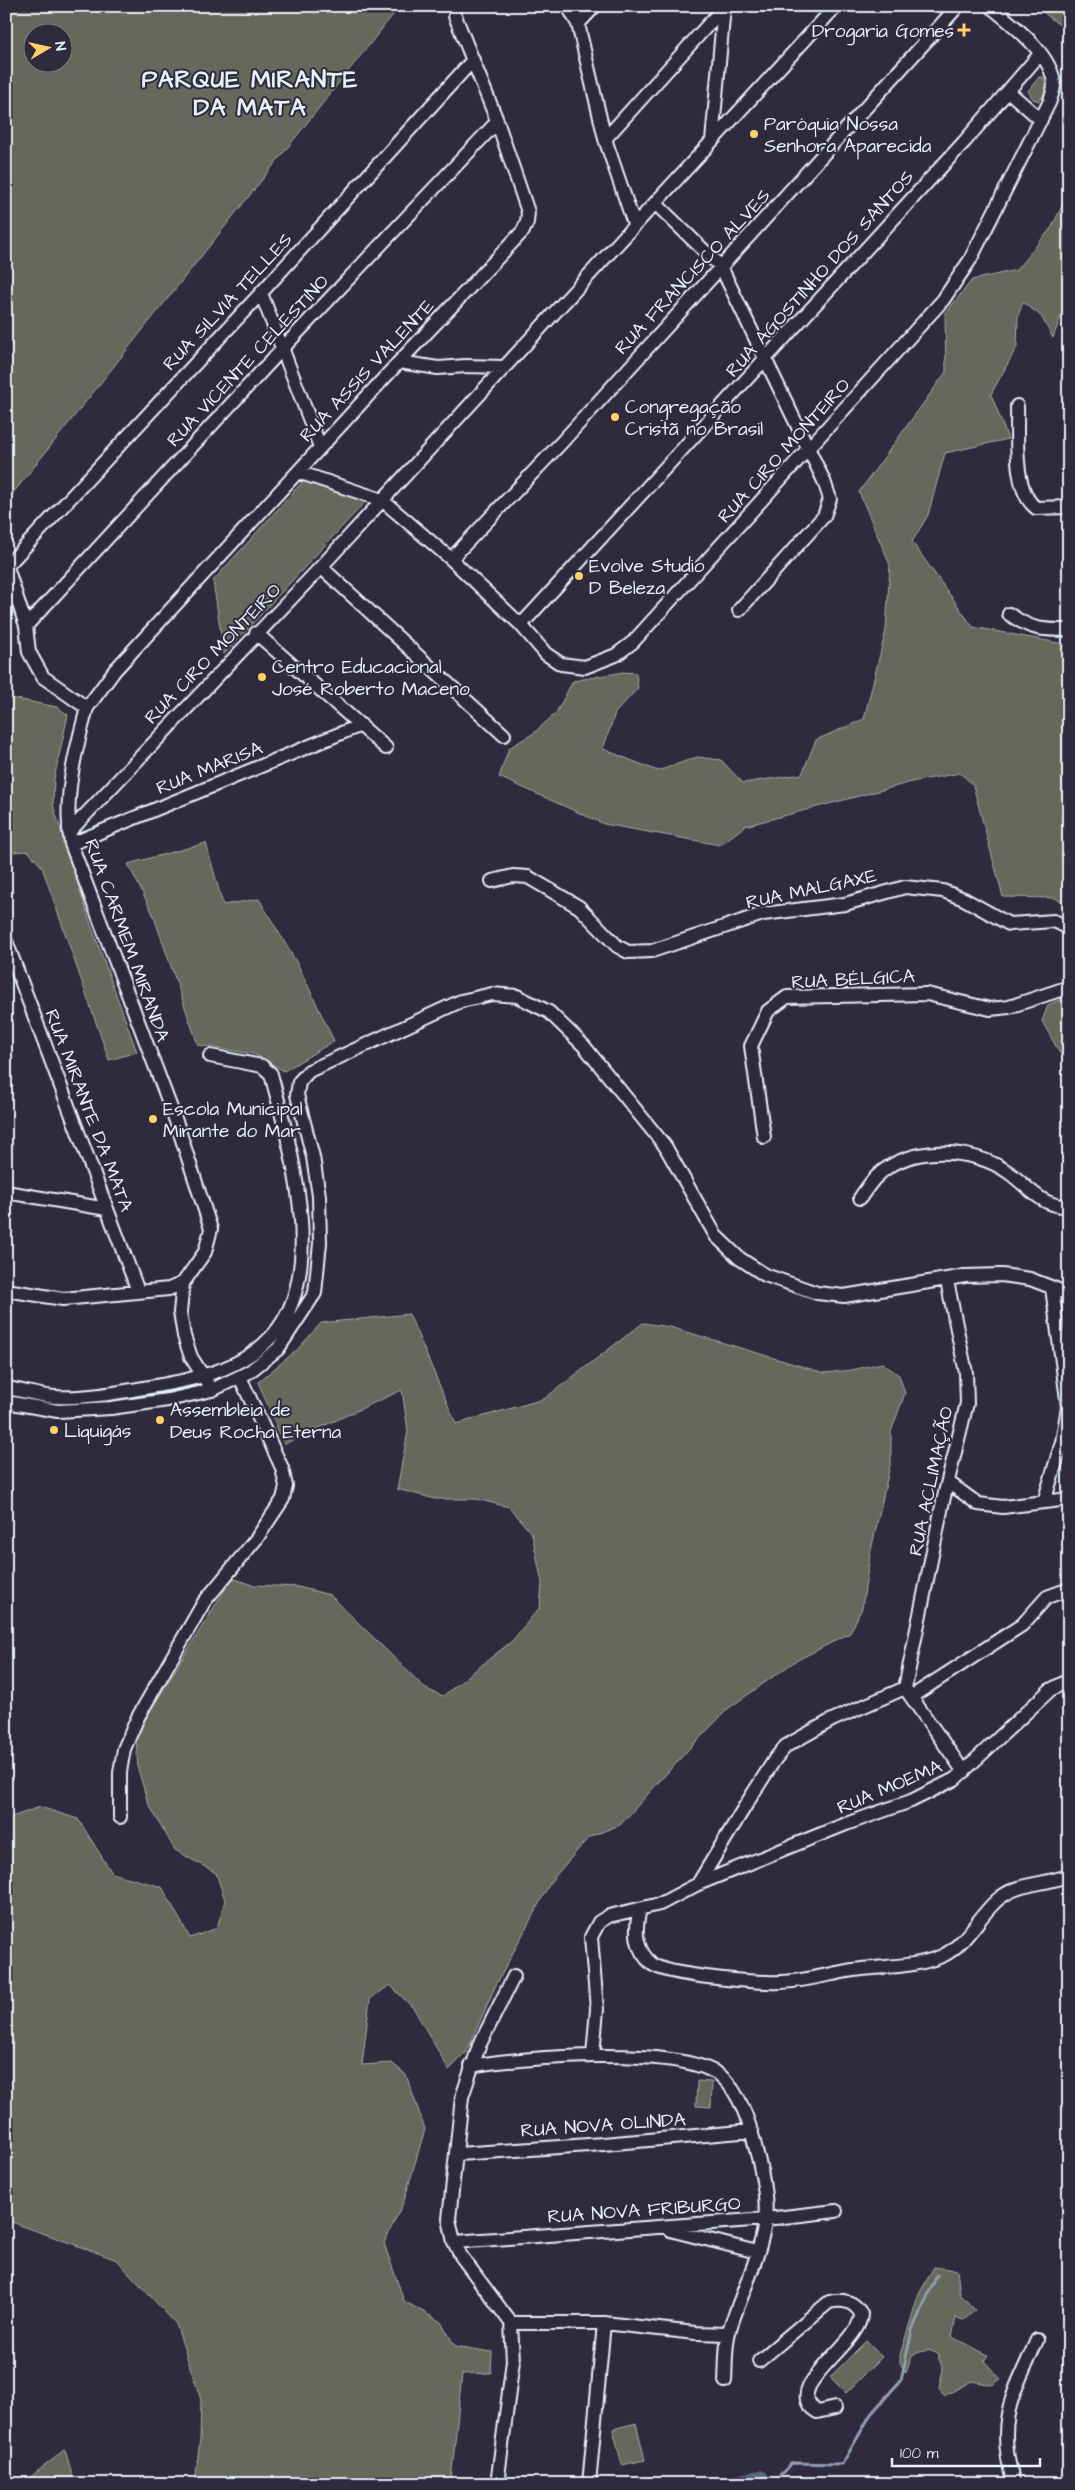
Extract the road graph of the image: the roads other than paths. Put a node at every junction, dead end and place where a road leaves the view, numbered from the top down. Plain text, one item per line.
1 (568, 6) edge
2 (595, 6) edge
3 (836, 6) edge
4 (958, 6) edge
5 (990, 6) edge
6 (724, 7) edge
7 (455, 16) dead end
8 (578, 24) junction
9 (1040, 54) junction
10 (473, 60) junction
11 (1009, 92) junction
12 (1041, 120) junction
13 (497, 122) junction
14 (605, 139) junction
15 (712, 141) junction
16 (655, 203) junction
17 (634, 224) junction
18 (721, 267) junction
19 (261, 293) junction
20 (283, 348) junction
21 (766, 359) junction
22 (399, 362) junction
23 (504, 367) junction
24 (1017, 406) dead end
25 (320, 447) junction
26 (809, 448) junction
27 (298, 472) junction
28 (382, 500) junction
29 (1069, 507) edge
30 (451, 559) junction
31 (7, 565) edge
32 (321, 567) junction
33 (740, 610) dead end
34 (1009, 614) dead end
35 (522, 625) junction
36 (26, 626) junction
37 (1069, 630) edge
38 (256, 633) junction
39 (88, 708) junction
40 (361, 725) junction
41 (504, 735) dead end
42 (386, 748) dead end
43 (70, 838) junction
44 (492, 880) dead end
45 (1069, 928) edge
46 (6, 941) edge
47 (1069, 987) edge
48 (210, 1056) dead end
49 (764, 1137) dead end
50 (6, 1192) edge
51 (860, 1198) dead end
52 (1069, 1206) edge
53 (107, 1209) junction
54 (302, 1243) junction
55 (320, 1243) junction
56 (947, 1281) junction
57 (183, 1283) junction
58 (1052, 1288) junction
59 (6, 1290) edge
60 (138, 1291) junction
61 (1069, 1294) edge
62 (204, 1377) junction
63 (240, 1377) junction
64 (6, 1388) edge
65 (212, 1390) junction
66 (6, 1402) edge
67 (1069, 1407) edge
68 (948, 1482) junction
69 (1069, 1499) edge
70 (1044, 1502) junction
71 (1069, 1590) edge
72 (1069, 1680) edge
73 (908, 1693) junction
74 (964, 1772) junction
75 (120, 1817) dead end
76 (1069, 1875) edge
77 (698, 1884) junction
78 (640, 1909) junction
79 (514, 1976) dead end
80 (593, 2055) junction
81 (471, 2066) junction
82 (752, 2131) junction
83 (458, 2154) junction
84 (836, 2211) dead end
85 (766, 2219) junction
86 (658, 2227) junction
87 (454, 2242) junction
88 (757, 2252) junction
89 (511, 2322) junction
90 (604, 2323) junction
91 (728, 2334) junction
92 (1037, 2340) dead end
93 (760, 2361) dead end
94 (725, 2381) dead end
95 (835, 2408) dead end
96 (589, 2482) edge
97 (498, 2483) edge
98 (1014, 2484) edge

1 - 8 street
2 - 8 street
3 - 15 street, RUA CIRO MONTEIRO
4 - 18 street, RUA FRANCISCO ALVES
5 - 9 street, RUA CIRO MONTEIRO
6 - 14 street
6 - 15 street
7 - 10 street, RUA ASSIS VALENTE
8 - 14 street
9 - 11 street, RUA AGOSTINHO DOS SANTOS
9 - 12 street, RUA CIRO MONTEIRO
10 - 13 street, RUA ASSIS VALENTE
10 - 19 street, RUA SILVIA TELLES
11 - 12 street
11 - 21 street, RUA AGOSTINHO DOS SANTOS
12 - 26 street, RUA CIRO MONTEIRO
13 - 20 street, RUA VICENTE CELESTINO
13 - 22 street, RUA ASSIS VALENTE
14 - 17 street
15 - 16 street, RUA CIRO MONTEIRO
16 - 17 street, RUA CIRO MONTEIRO
16 - 18 street
17 - 23 street, RUA CIRO MONTEIRO
18 - 21 street
18 - 30 street, RUA FRANCISCO ALVES
19 - 20 street
19 - 31 street, RUA SILVIA TELLES
20 - 25 street
20 - 36 street, RUA VICENTE CELESTINO
21 - 26 street
21 - 35 street, RUA AGOSTINHO DOS SANTOS
22 - 23 street
22 - 25 street, RUA ASSIS VALENTE
23 - 28 street, RUA CIRO MONTEIRO
24 - 29 street
25 - 27 street, RUA ASSIS VALENTE
26 - 33 street
26 - 35 street, RUA CIRO MONTEIRO
27 - 28 street
27 - 39 street, RUA ASSIS VALENTE
28 - 30 street, RUA CIRO MONTEIRO
28 - 32 street, RUA CIRO MONTEIRO
30 - 35 street, RUA CIRO MONTEIRO
31 - 36 street
32 - 38 street, RUA CIRO MONTEIRO
32 - 41 street
34 - 37 street
36 - 39 street
38 - 40 street
38 - 43 street, RUA CIRO MONTEIRO
39 - 43 street, RUA CARMEM MIRANDA
40 - 42 street
40 - 43 street, RUA MARISA
43 - 57 street, RUA CARMEM MIRANDA
44 - 45 street, RUA MALGAXE
46 - 53 street, RUA MIRANTE DA MATA
47 - 49 street, RUA BÉLGICA
48 - 54 street
50 - 53 street
51 - 52 street
53 - 60 street, RUA MIRANTE DA MATA
54 - 55 street
54 - 62 street
55 - 56 street
55 - 63 street
56 - 58 street
56 - 68 street, RUA ACLIMAÇÃO
57 - 60 street
57 - 62 street, RUA CARMEM MIRANDA
58 - 61 street
58 - 67 street
59 - 60 street
62 - 64 street
62 - 65 street, RUA CARMEM MIRANDA
63 - 65 street
63 - 75 street
65 - 66 street
67 - 70 street
68 - 70 street
68 - 73 street, RUA ACLIMAÇÃO
69 - 70 street
71 - 73 street
72 - 74 street, RUA MOEMA
73 - 74 street
73 - 77 street
74 - 77 street, RUA MOEMA
76 - 78 street
77 - 78 street, RUA MOEMA
78 - 80 street, RUA MOEMA
79 - 81 street
80 - 81 street
80 - 82 street
81 - 83 street
82 - 83 street, RUA NOVA OLINDA
82 - 85 street
83 - 87 street
84 - 85 street, RUA NOVA FRIBURGO
85 - 86 street, RUA NOVA FRIBURGO
85 - 88 street
86 - 87 street, RUA NOVA FRIBURGO
86 - 88 street
87 - 89 street
88 - 91 street
89 - 90 street
89 - 97 street
90 - 91 street
90 - 96 street
91 - 94 street
92 - 98 street
93 - 95 street

